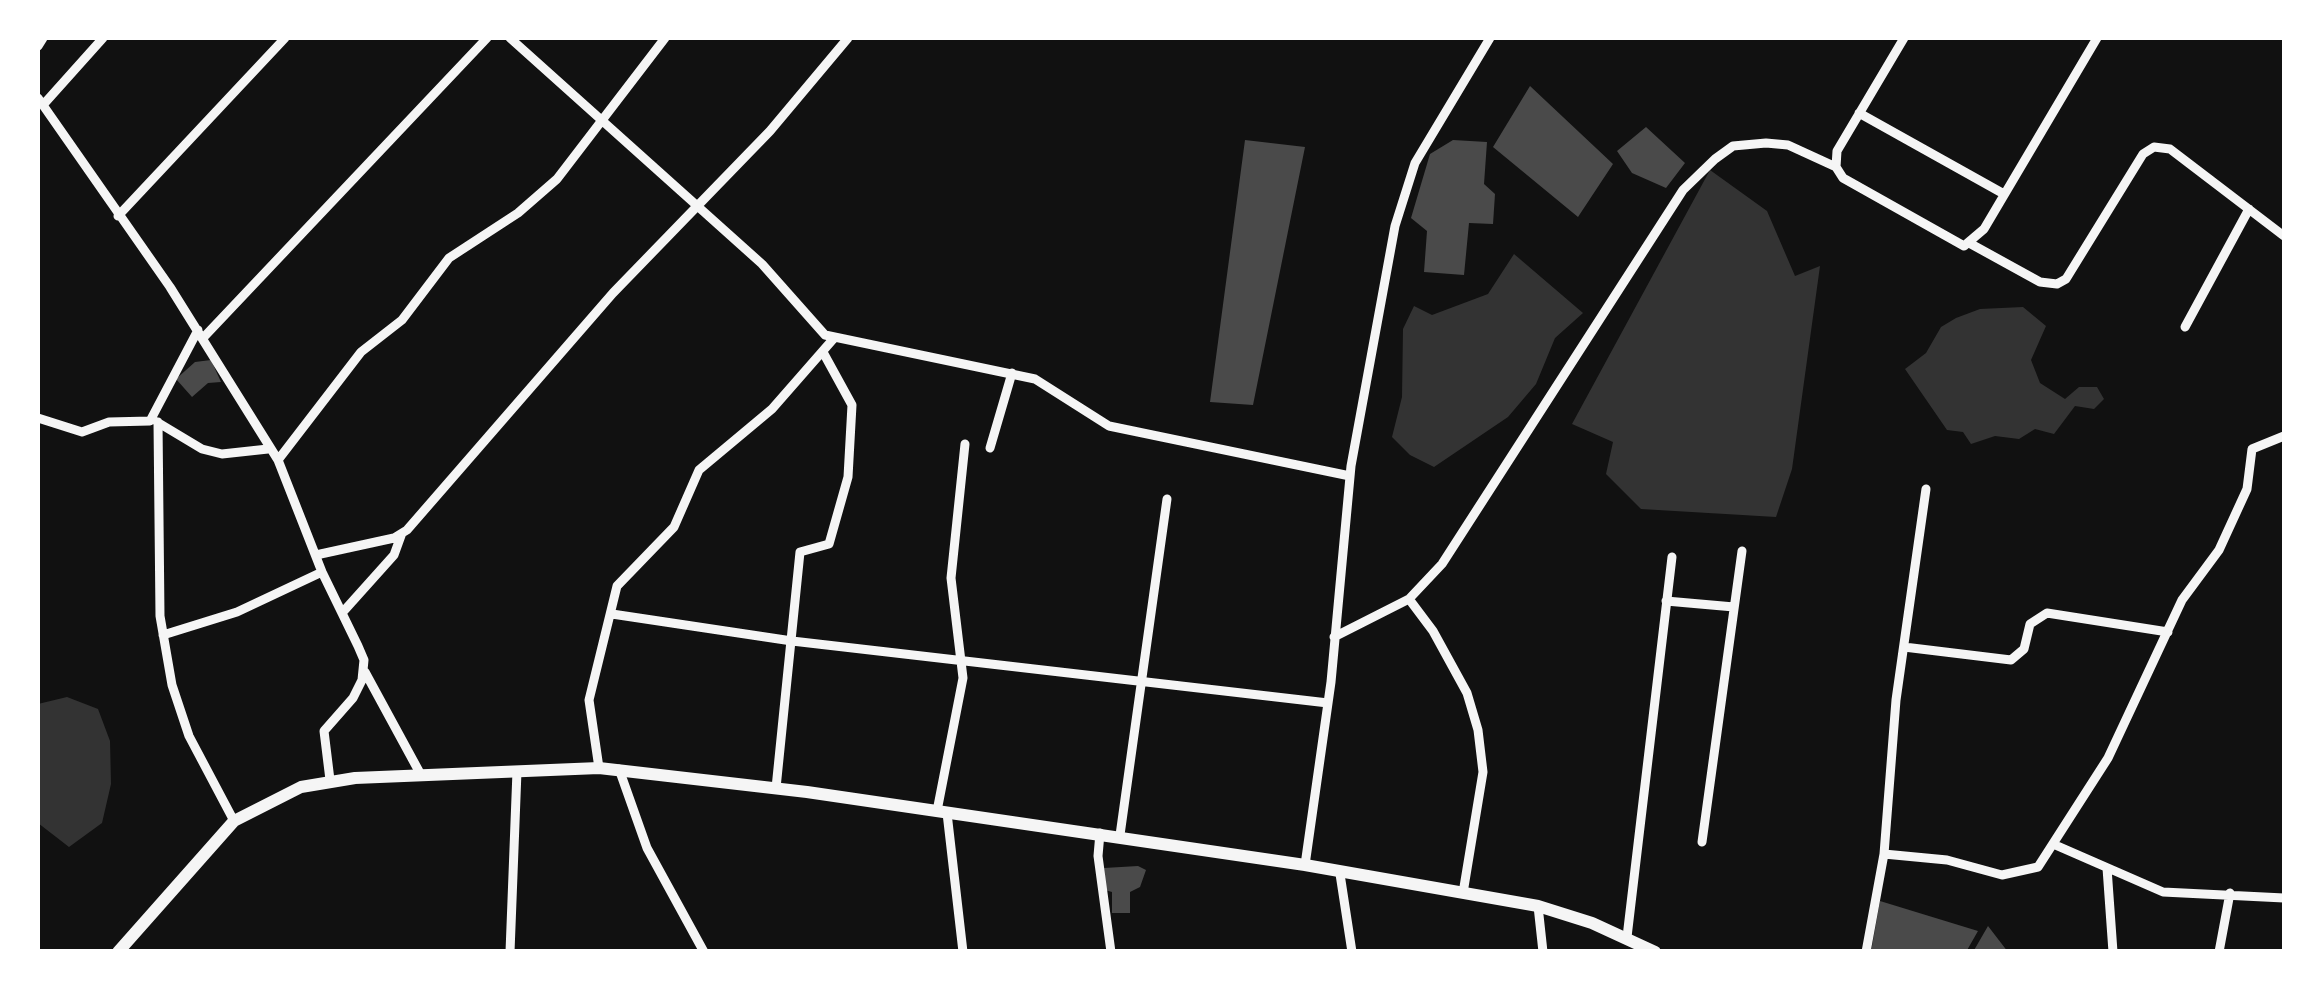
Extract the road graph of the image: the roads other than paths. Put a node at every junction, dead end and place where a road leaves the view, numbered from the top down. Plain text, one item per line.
1 (44, 38) edge
2 (104, 38) edge
3 (285, 38) edge
4 (487, 38) edge
5 (510, 38) edge
6 (665, 38) edge
7 (848, 38) edge
8 (1490, 38) edge
9 (1904, 38) edge
10 (2097, 38) edge
11 (38, 46) edge
12 (40, 102) edge
13 (1860, 113) junction
14 (600, 118) junction
15 (1836, 167) junction
16 (2004, 194) junction
17 (701, 206) junction
18 (2249, 210) junction
19 (118, 216) junction
20 (2284, 236) edge
21 (1972, 244) junction
22 (2185, 327) dead end
23 (200, 334) junction
24 (835, 337) junction
25 (824, 354) junction
26 (1012, 372) junction
27 (38, 418) edge
28 (154, 422) junction
29 (2284, 436) edge
30 (965, 444) dead end
31 (990, 448) dead end
32 (268, 450) junction
33 (278, 460) junction
34 (1350, 476) junction
35 (1926, 489) dead end
36 (1167, 498) dead end
37 (402, 533) junction
38 (1742, 551) dead end
39 (316, 555) junction
40 (1672, 557) dead end
41 (322, 572) junction
42 (1409, 599) junction
43 (1666, 601) junction
44 (1734, 607) junction
45 (342, 613) junction
46 (612, 614) junction
47 (2168, 632) junction
48 (163, 635) junction
49 (1334, 637) junction
50 (792, 641) junction
51 (1904, 647) junction
52 (962, 660) junction
53 (364, 671) junction
54 (1141, 678) junction
55 (1328, 703) junction
56 (598, 768) junction
57 (618, 768) junction
58 (517, 771) junction
59 (420, 775) junction
60 (330, 780) junction
61 (776, 788) junction
62 (942, 812) junction
63 (234, 822) junction
64 (1100, 832) junction
65 (1120, 835) junction
66 (1702, 842) dead end
67 (2053, 844) junction
68 (1884, 854) junction
69 (1305, 864) junction
70 (2107, 868) junction
71 (1340, 874) junction
72 (2230, 893) junction
73 (1463, 894) junction
74 (2284, 898) edge
75 (1538, 906) junction
76 (1627, 937) junction
77 (118, 952) edge
78 (510, 952) edge
79 (704, 952) edge
80 (963, 952) edge
81 (1111, 952) edge
82 (1352, 952) edge
83 (1544, 952) edge
84 (1654, 952) edge
85 (1866, 952) edge
86 (2113, 952) edge
87 (2219, 952) edge

1 - 11 street
2 - 12 street
3 - 19 street
4 - 23 street
5 - 14 street
6 - 14 street
7 - 17 street
8 - 34 street
9 - 13 street
10 - 16 street
12 - 19 street
13 - 15 street
13 - 16 street
14 - 17 street
14 - 33 street
15 - 21 street
15 - 42 street
16 - 21 street
17 - 24 street
17 - 37 street
18 - 20 street
18 - 21 street
18 - 22 street
19 - 23 street
23 - 28 street
23 - 32 street
24 - 25 street
24 - 26 street
25 - 46 street
25 - 50 street
26 - 31 street
26 - 34 street
27 - 28 street
28 - 32 street
28 - 48 street
29 - 47 street
30 - 52 street
32 - 33 street
33 - 39 street
34 - 49 street
35 - 51 street
36 - 54 street
37 - 39 street
37 - 45 street
38 - 44 street
39 - 41 street
40 - 43 street
41 - 45 street
41 - 48 street
42 - 49 street
42 - 73 street
43 - 44 street
43 - 76 street
44 - 66 street
45 - 53 street
46 - 50 street
46 - 56 street
47 - 51 street
47 - 67 street
48 - 63 street
49 - 55 street
50 - 52 street
50 - 61 street
51 - 68 street
52 - 54 street
52 - 62 street
53 - 59 street
53 - 60 street
54 - 55 street
54 - 65 street
55 - 69 street
56 - 57 main road
56 - 58 main road
57 - 61 main road
57 - 79 street
58 - 59 main road
58 - 78 street
59 - 60 main road
60 - 63 main road
61 - 62 main road
62 - 64 main road
62 - 80 street
63 - 77 main road
64 - 65 main road
64 - 81 street
65 - 69 main road
67 - 68 street
67 - 70 street
68 - 85 street
69 - 71 main road
70 - 72 street
70 - 86 street
71 - 73 main road
71 - 82 street
72 - 74 street
72 - 87 street
73 - 75 main road
75 - 76 main road
75 - 83 street
76 - 84 main road

